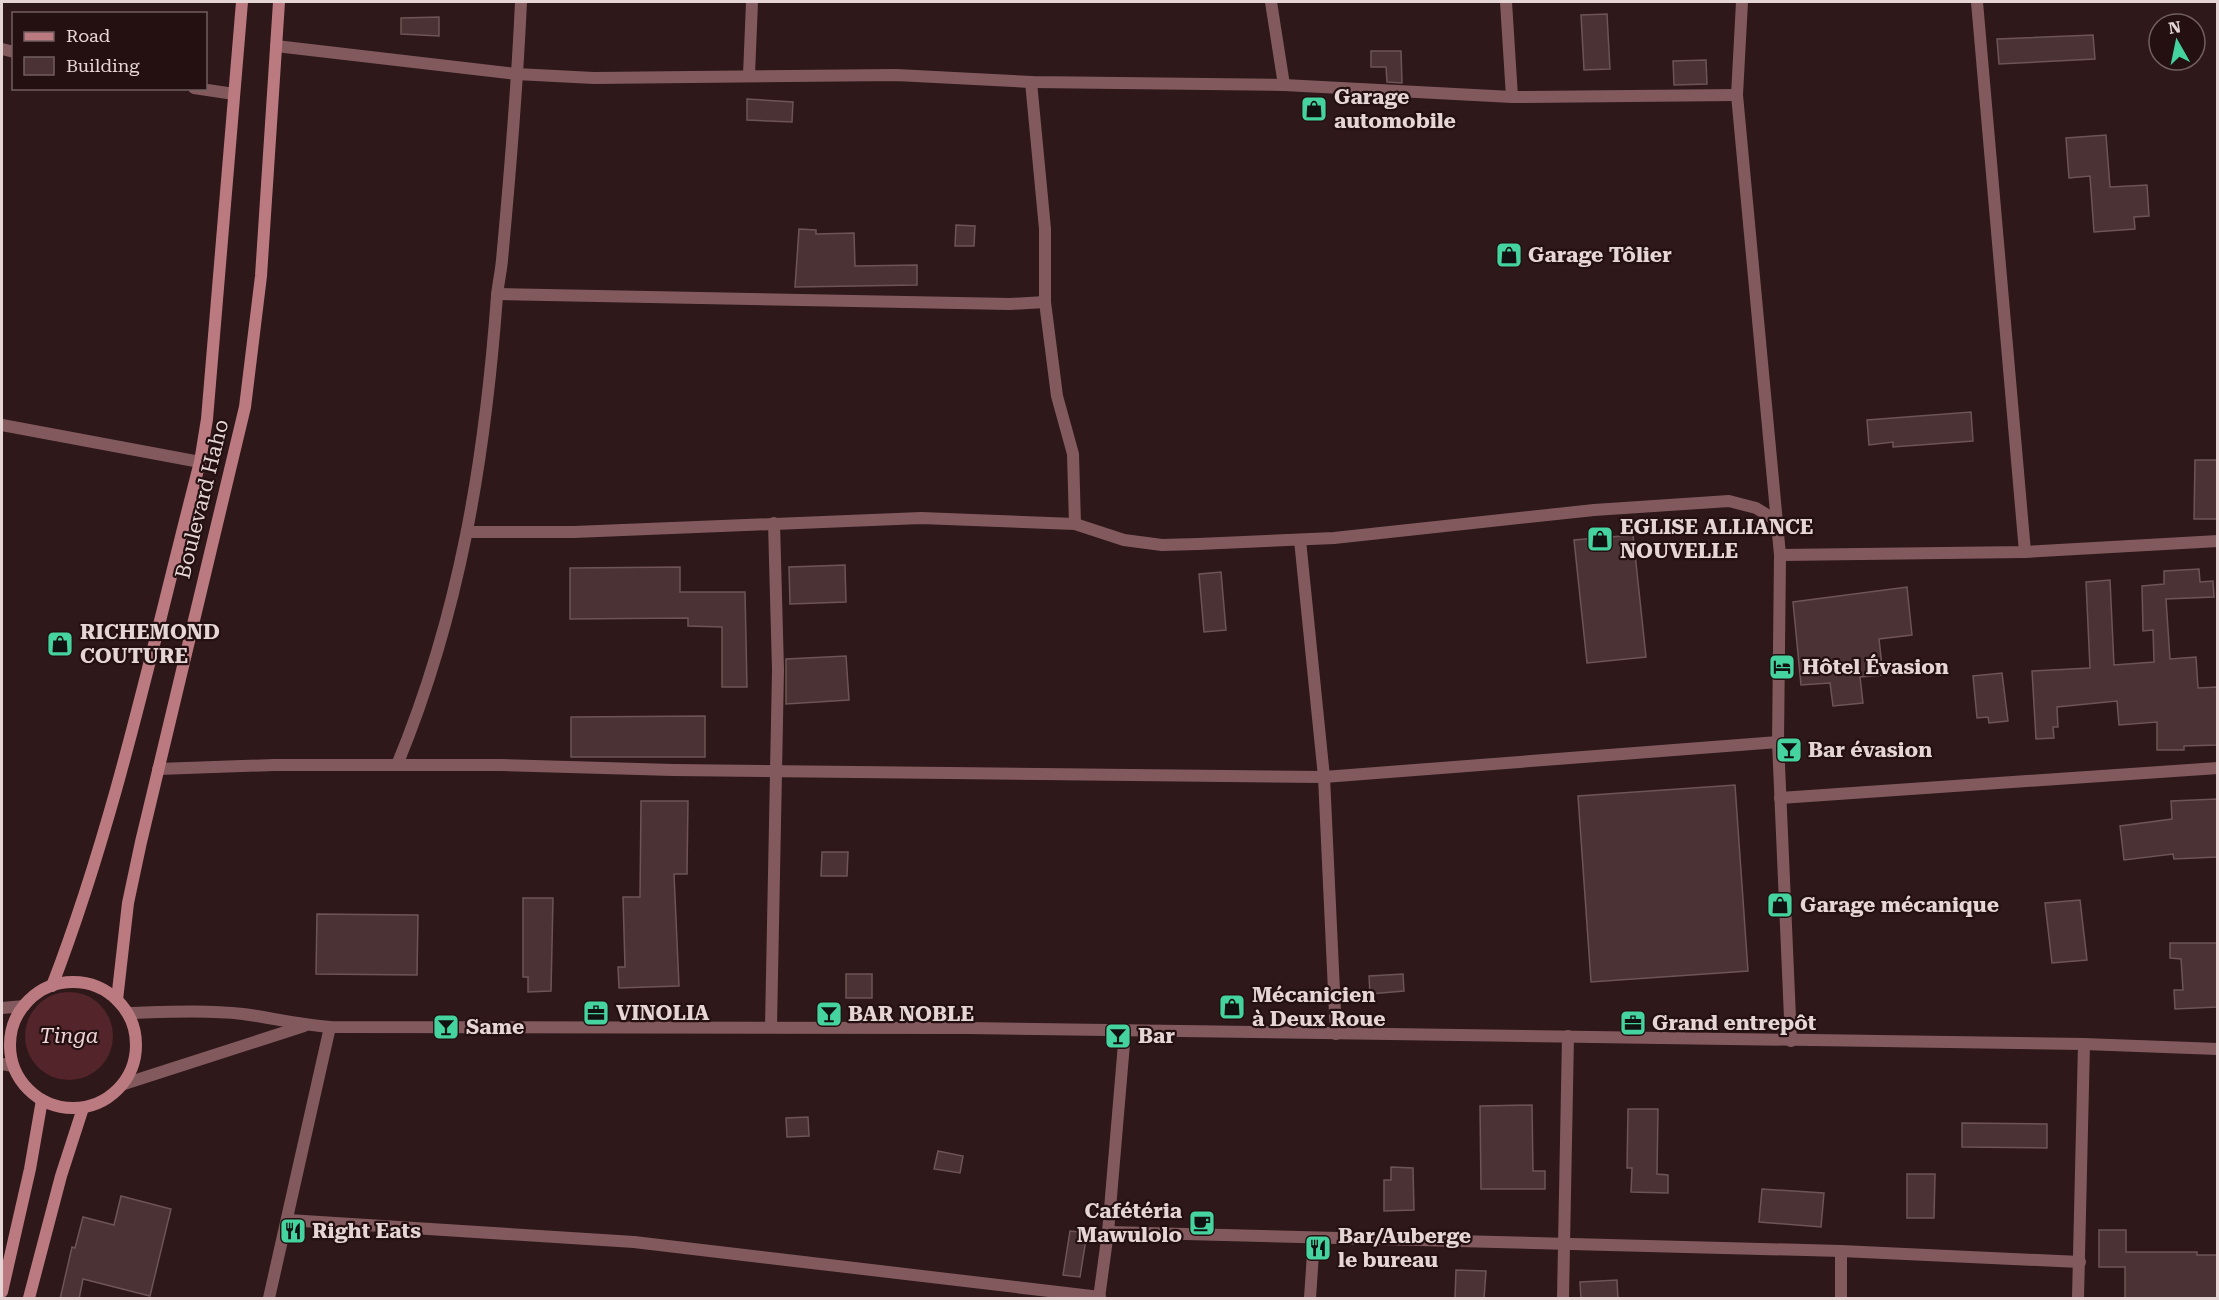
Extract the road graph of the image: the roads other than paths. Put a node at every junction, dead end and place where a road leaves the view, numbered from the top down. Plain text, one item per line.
1 (243, 2) edge
2 (279, 2) edge
3 (521, 2) edge
4 (752, 2) edge
5 (1271, 2) edge
6 (1506, 2) edge
7 (1742, 2) edge
8 (1977, 2) edge
9 (276, 46) junction
10 (516, 74) junction
11 (749, 75) junction
12 (1031, 81) junction
13 (1284, 85) junction
14 (207, 90) edge
15 (234, 94) junction
16 (1737, 95) junction
17 (1512, 97) junction
18 (497, 294) junction
19 (1045, 302) junction
20 (2, 425) edge
21 (200, 462) junction
22 (1777, 521) junction
23 (774, 523) junction
24 (1075, 524) junction
25 (467, 532) junction
26 (1300, 540) junction
27 (2217, 541) edge
28 (2025, 552) junction
29 (1780, 555) junction
30 (1778, 742) junction
31 (398, 765) junction
32 (2217, 768) edge
33 (158, 770) junction
34 (775, 771) junction
35 (1324, 777) junction
36 (1780, 798) junction
37 (52, 986) junction
38 (117, 999) junction
39 (24, 1006) junction
40 (2, 1008) edge
41 (128, 1013) junction
42 (305, 1026) junction
43 (330, 1027) junction
44 (771, 1027) junction
45 (1125, 1032) junction
46 (1336, 1034) junction
47 (1568, 1036) junction
48 (1791, 1041) junction
49 (2084, 1044) junction
50 (2217, 1049) edge
51 (7, 1065) edge
52 (124, 1084) junction
53 (42, 1100) junction
54 (84, 1108) junction
55 (288, 1220) junction
56 (1108, 1232) junction
57 (1314, 1239) junction
58 (1563, 1242) junction
59 (1841, 1251) junction
60 (2079, 1262) junction
61 (2, 1292) edge
62 (1099, 1298) edge
63 (29, 1299) edge
64 (269, 1299) edge
65 (1310, 1299) edge
66 (1563, 1299) edge
67 (1841, 1299) edge
68 (2078, 1299) edge

1 - 15 main road, Boulevard Haho
2 - 9 main road, Boulevard Haho
3 - 10 street
4 - 11 street
5 - 13 street
6 - 17 street
7 - 16 street
8 - 28 street
9 - 10 street
9 - 33 main road, Boulevard Haho
10 - 11 street
10 - 18 street
11 - 12 street
12 - 13 street
12 - 19 street
13 - 17 street
14 - 15 street
15 - 21 main road, Boulevard Haho
16 - 17 street
16 - 22 street
18 - 19 street
18 - 25 street
19 - 24 street
20 - 21 street
21 - 37 main road, Boulevard Haho
22 - 26 street
22 - 29 street
23 - 24 street
23 - 25 street
23 - 34 street
24 - 26 street
25 - 31 street
26 - 35 street
27 - 28 street
28 - 29 street
29 - 30 street
30 - 35 street
30 - 36 street
31 - 33 street
31 - 34 street
32 - 36 street
33 - 38 main road, Boulevard Haho
34 - 35 street
34 - 44 street
35 - 46 street
36 - 48 street
37 - 38 main road
37 - 39 main road
38 - 41 main road
39 - 40 street
39 - 51 main road
41 - 42 street
41 - 52 main road
42 - 43 street
42 - 52 street
43 - 44 street
43 - 55 street
44 - 45 street
45 - 46 street
45 - 56 street
46 - 47 street
47 - 48 street
47 - 58 street
48 - 49 street
49 - 50 street
49 - 60 street
51 - 53 main road
52 - 54 main road
53 - 54 main road
53 - 61 main road
54 - 63 main road
55 - 62 street
55 - 64 street
56 - 57 street
56 - 62 street
57 - 58 street
57 - 65 street
58 - 59 street
58 - 66 street
59 - 60 street
59 - 67 street
60 - 68 street

